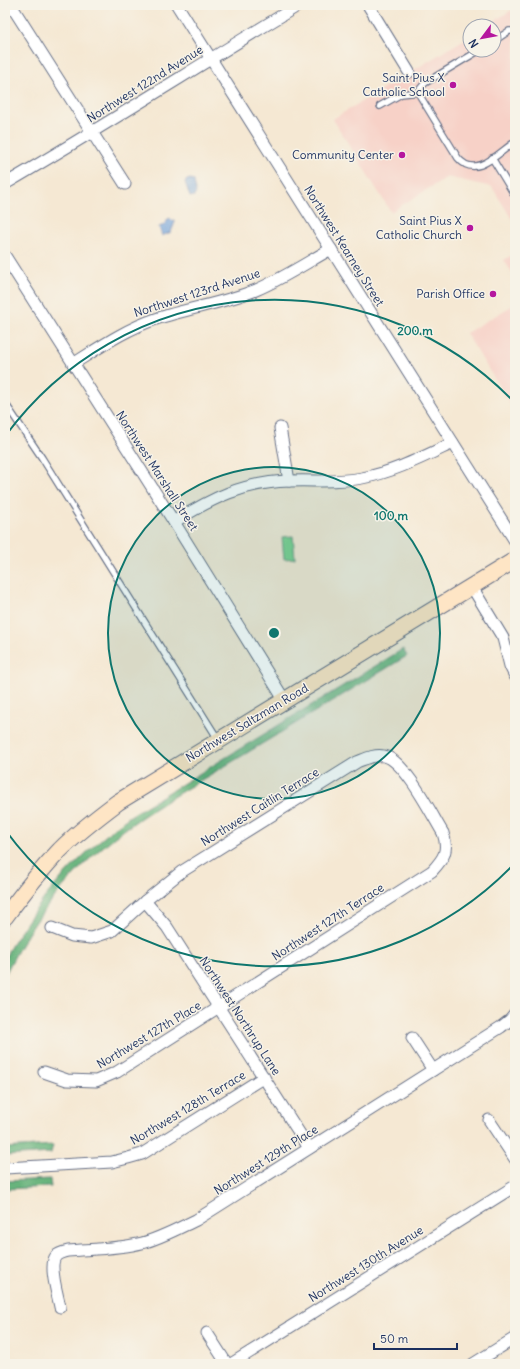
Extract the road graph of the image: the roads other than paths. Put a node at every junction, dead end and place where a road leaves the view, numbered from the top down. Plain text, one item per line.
1 (11, 5) edge
2 (177, 5) edge
3 (299, 5) edge
4 (368, 5) edge
5 (515, 31) edge
6 (502, 36) edge
7 (211, 58) junction
8 (467, 58) edge
9 (409, 72) dead end
10 (420, 92) junction
11 (380, 106) dead end
12 (92, 133) junction
13 (515, 142) edge
14 (492, 158) junction
15 (5, 184) edge
16 (125, 184) dead end
17 (515, 196) edge
18 (331, 249) junction
19 (5, 256) edge
20 (73, 364) junction
21 (5, 403) edge
22 (280, 428) dead end
23 (453, 443) junction
24 (289, 481) junction
25 (174, 522) junction
26 (515, 541) edge
27 (515, 560) edge
28 (472, 587) junction
29 (515, 676) edge
30 (285, 701) junction
31 (219, 740) junction
32 (444, 853) joint
33 (145, 901) junction
34 (5, 917) edge
35 (52, 928) dead end
36 (219, 1007) junction
37 (515, 1014) edge
38 (412, 1038) dead end
39 (433, 1070) junction
40 (44, 1072) dead end
41 (264, 1077) junction
42 (490, 1120) dead end
43 (309, 1148) junction
44 (515, 1160) edge
45 (5, 1168) edge
46 (515, 1186) edge
47 (60, 1307) dead end
48 (207, 1333) dead end
49 (515, 1338) edge
50 (227, 1364) edge
51 (231, 1364) edge
52 (473, 1364) edge

1 - 12 street
2 - 7 street, Northwest Kearney Street
3 - 7 street, Northwest 122nd Avenue
4 - 9 street
5 - 6 lane
7 - 12 street, Northwest 122nd Avenue
7 - 18 street, Northwest Kearney Street
8 - 10 lane
10 - 11 lane
10 - 14 lane
12 - 15 street, Northwest 122nd Avenue
12 - 16 street
13 - 14 lane
14 - 17 lane
18 - 20 street, Northwest 123rd Avenue
18 - 23 street, Northwest Kearney Street
19 - 20 street, Northwest Marshall Street
20 - 25 street, Northwest Marshall Street
21 - 31 lane
22 - 24 street
23 - 24 street
23 - 26 street, Northwest Kearney Street
24 - 25 street
25 - 30 street, Northwest Marshall Street
27 - 28 main road, Northwest Saltzman Road
28 - 29 street
28 - 30 main road, Northwest Saltzman Road
30 - 31 main road, Northwest Saltzman Road
31 - 34 main road, Northwest Saltzman Road
32 - 33 street, Northwest Caitlin Terrace
32 - 36 street, Northwest 127th Terrace
33 - 35 street, Northwest Caitlin Terrace
33 - 36 street, Northwest Northrup Lane
36 - 40 street, Northwest 127th Place
36 - 41 street, Northwest Northrup Lane
37 - 39 street, Northwest 129th Place
38 - 39 street
39 - 43 street, Northwest 129th Place
41 - 43 street, Northwest Northrup Lane
41 - 45 street, Northwest 128th Terrace
42 - 44 street
43 - 47 street, Northwest 129th Place
46 - 51 street, Northwest 130th Avenue
48 - 50 street
49 - 52 street

